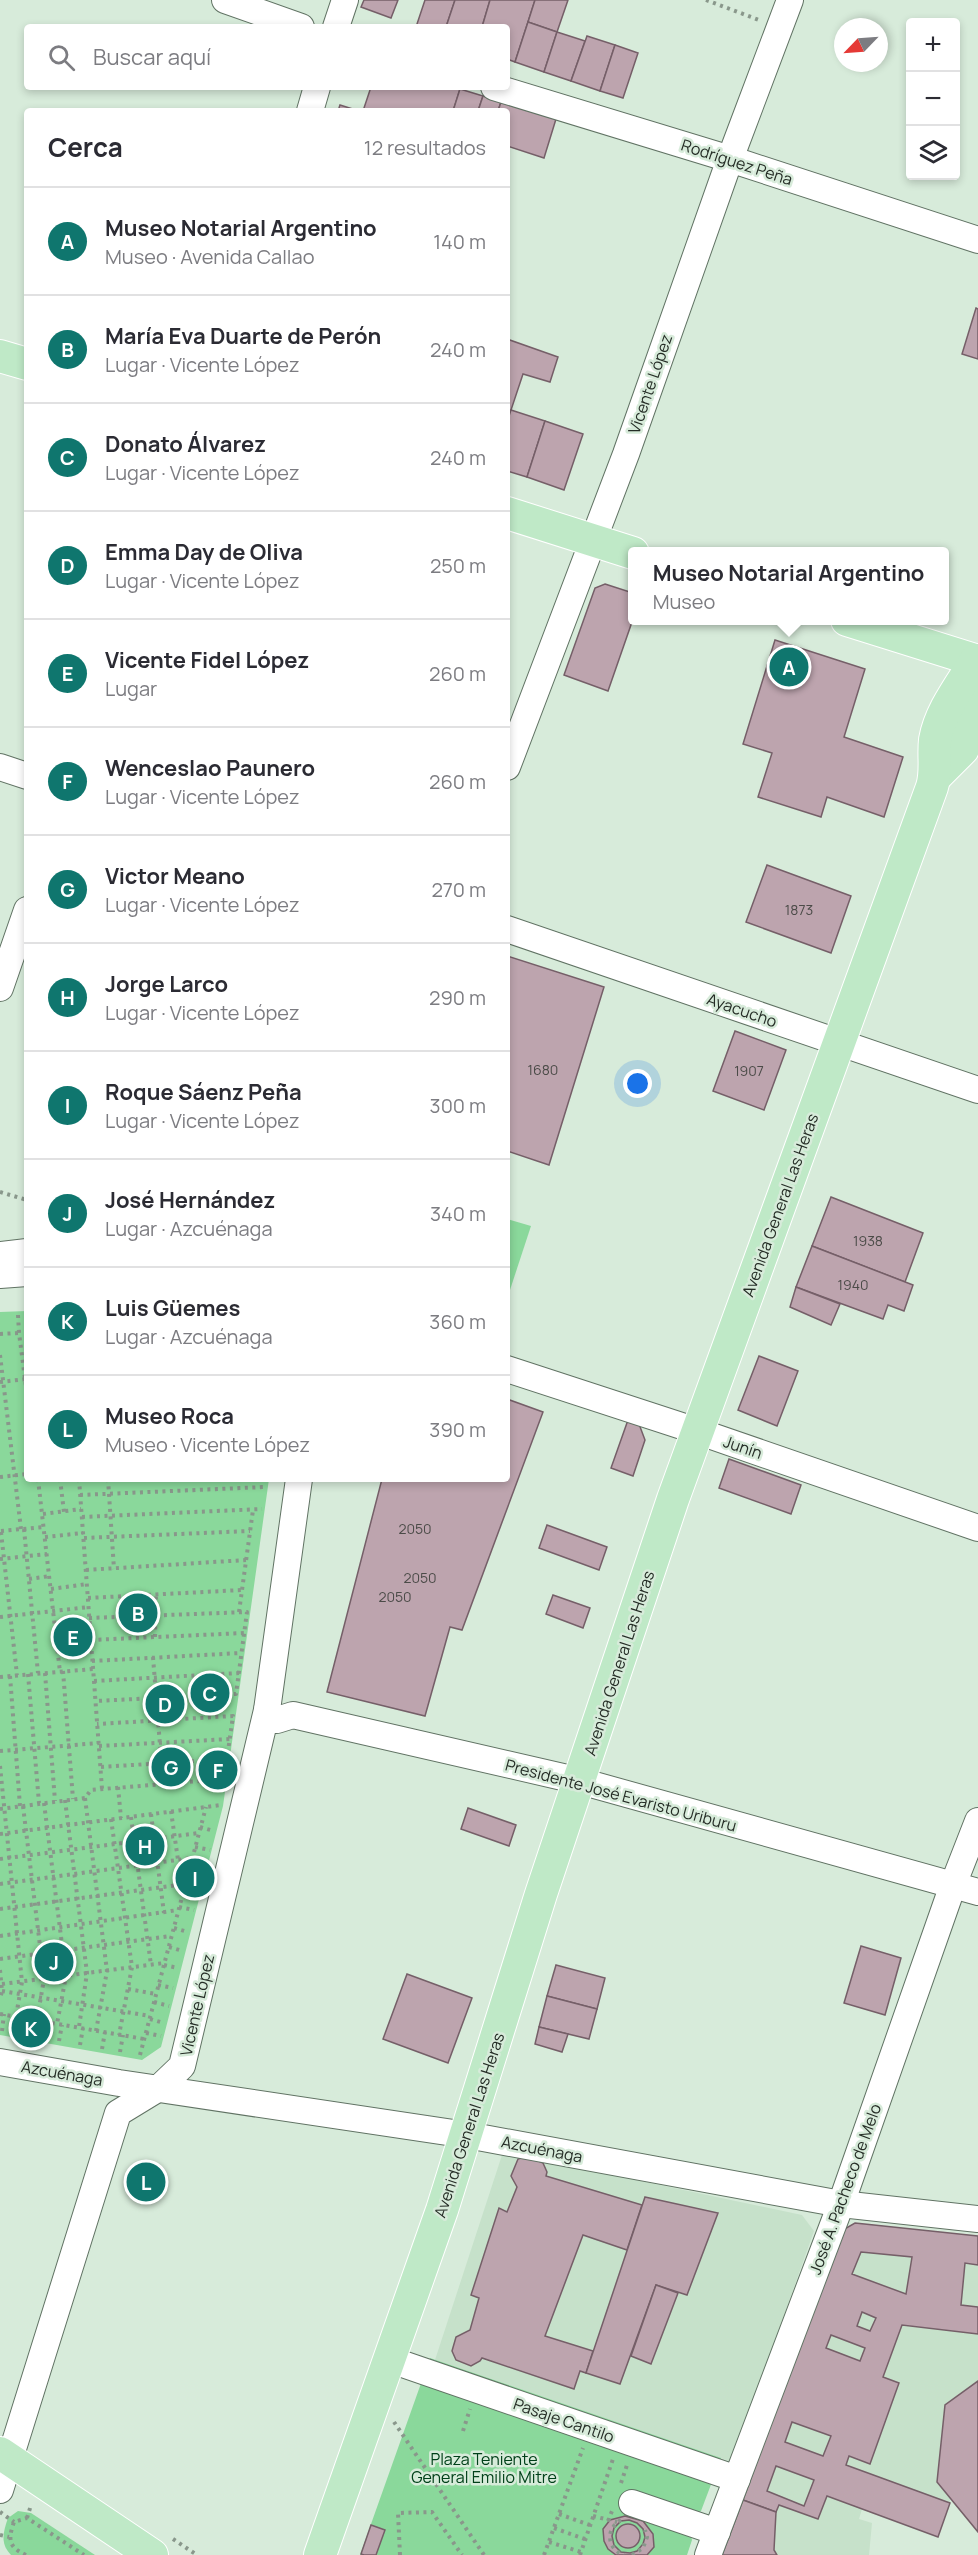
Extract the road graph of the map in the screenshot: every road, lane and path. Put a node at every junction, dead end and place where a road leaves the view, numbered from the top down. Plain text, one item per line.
1 (225, 0) edge
2 (345, 0) edge
3 (706, 0) edge
4 (790, 0) edge
5 (293, 24) edge
6 (337, 24) edge
7 (780, 28) junction
8 (316, 90) edge
9 (504, 90) edge
10 (311, 108) edge
11 (730, 159) junction
12 (978, 240) edge
13 (0, 356) edge
14 (24, 363) edge
15 (510, 514) edge
16 (593, 540) junction
17 (628, 551) edge
18 (861, 625) edge
19 (977, 658) edge
20 (510, 759) edge
21 (0, 767) edge
22 (24, 775) edge
23 (24, 919) edge
24 (510, 930) edge
25 (0, 988) edge
26 (839, 1043) junction
27 (978, 1090) edge
28 (0, 1192) edge
29 (24, 1199) edge
30 (24, 1252) edge
31 (0, 1255) edge
32 (24, 1273) edge
33 (0, 1275) edge
34 (18, 1315) dead end
35 (19, 1333) junction
36 (0, 1334) edge
37 (0, 1355) edge
38 (24, 1366) edge
39 (510, 1371) edge
40 (24, 1379) edge
41 (1, 1381) edge
42 (697, 1431) junction
43 (24, 1474) edge
44 (14, 1475) junction
45 (0, 1477) edge
46 (38, 1482) edge
47 (60, 1482) edge
48 (79, 1482) edge
49 (108, 1482) edge
50 (299, 1482) edge
51 (265, 1487) dead end
52 (109, 1494) junction
53 (80, 1495) junction
54 (81, 1509) junction
55 (262, 1509) dead end
56 (253, 1510) junction
57 (64, 1512) junction
58 (43, 1514) junction
59 (111, 1516) junction
60 (82, 1517) junction
61 (44, 1527) junction
62 (978, 1528) edge
63 (22, 1529) junction
64 (1, 1532) edge
65 (250, 1532) junction
66 (83, 1536) junction
67 (45, 1537) junction
68 (112, 1537) junction
69 (47, 1554) junction
70 (27, 1556) junction
71 (2, 1559) edge
72 (246, 1560) junction
73 (114, 1569) junction
74 (86, 1570) junction
75 (50, 1576) junction
76 (29, 1579) junction
77 (87, 1584) junction
78 (51, 1589) junction
79 (242, 1590) junction
80 (156, 1595) junction
81 (88, 1598) junction
82 (88, 1607) junction
83 (54, 1611) junction
84 (239, 1612) junction
85 (33, 1613) junction
86 (11, 1615) junction
87 (156, 1615) junction
88 (0, 1617) edge
89 (89, 1618) junction
90 (244, 1633) junction
91 (155, 1637) junction
92 (91, 1640) junction
93 (241, 1653) junction
94 (153, 1657) junction
95 (93, 1661) junction
96 (93, 1669) junction
97 (62, 1671) junction
98 (38, 1673) junction
99 (45, 1673) junction
100 (238, 1673) junction
101 (28, 1674) junction
102 (17, 1675) junction
103 (10, 1676) junction
104 (0, 1677) edge
105 (155, 1678) junction
106 (94, 1681) junction
107 (156, 1698) junction
108 (96, 1701) junction
109 (267, 1710) junction
110 (158, 1720) junction
111 (98, 1724) junction
112 (230, 1739) junction
113 (160, 1742) junction
114 (99, 1744) junction
115 (69, 1745) junction
116 (51, 1747) junction
117 (34, 1748) junction
118 (16, 1749) junction
119 (0, 1751) edge
120 (227, 1759) junction
121 (161, 1763) junction
122 (0, 1766) edge
123 (101, 1767) junction
124 (580, 1781) junction
125 (163, 1783) junction
126 (118, 1786) junction
127 (102, 1789) junction
128 (85, 1797) junction
129 (74, 1799) junction
130 (65, 1800) junction
131 (55, 1801) junction
132 (41, 1803) junction
133 (221, 1805) dead end
134 (22, 1806) junction
135 (206, 1806) junction
136 (1, 1808) edge
137 (171, 1811) junction
138 (151, 1814) junction
139 (131, 1817) junction
140 (121, 1818) junction
141 (111, 1820) junction
142 (978, 1821) edge
143 (88, 1822) junction
144 (68, 1825) junction
145 (200, 1827) junction
146 (47, 1828) junction
147 (26, 1831) junction
148 (214, 1831) dead end
149 (199, 1833) junction
150 (3, 1834) edge
151 (174, 1836) junction
152 (154, 1839) junction
153 (134, 1841) junction
154 (115, 1844) junction
155 (91, 1847) junction
156 (195, 1847) junction
157 (71, 1849) junction
158 (210, 1850) dead end
159 (50, 1852) junction
160 (29, 1855) junction
161 (8, 1858) junction
162 (192, 1858) junction
163 (0, 1859) edge
164 (178, 1860) junction
165 (157, 1863) junction
166 (137, 1865) junction
167 (190, 1865) junction
168 (118, 1868) junction
169 (205, 1869) dead end
170 (94, 1871) junction
171 (74, 1874) junction
172 (53, 1876) junction
173 (32, 1879) junction
174 (11, 1882) junction
175 (0, 1884) edge
176 (185, 1885) junction
177 (953, 1885) junction
178 (160, 1888) junction
179 (141, 1890) junction
180 (199, 1890) dead end
181 (978, 1892) edge
182 (122, 1893) junction
183 (97, 1896) junction
184 (78, 1899) junction
185 (57, 1902) junction
186 (35, 1905) junction
187 (14, 1907) junction
188 (0, 1909) edge
189 (178, 1909) junction
190 (194, 1910) dead end
191 (164, 1913) junction
192 (144, 1916) junction
193 (125, 1918) junction
194 (100, 1922) junction
195 (81, 1924) junction
196 (60, 1927) junction
197 (174, 1928) junction
198 (38, 1930) junction
199 (188, 1932) dead end
200 (17, 1933) junction
201 (0, 1936) edge
202 (171, 1936) junction
203 (147, 1939) junction
204 (129, 1942) junction
205 (104, 1945) junction
206 (169, 1947) junction
207 (84, 1948) junction
208 (63, 1951) junction
209 (183, 1951) dead end
210 (41, 1954) junction
211 (20, 1957) junction
212 (0, 1959) edge
213 (164, 1964) junction
214 (152, 1965) junction
215 (132, 1967) junction
216 (178, 1968) dead end
217 (0, 1970) edge
218 (107, 1971) junction
219 (87, 1973) junction
220 (66, 1976) junction
221 (44, 1979) junction
222 (22, 1982) junction
223 (158, 1985) junction
224 (1, 1988) edge
225 (173, 1988) dead end
226 (128, 1989) junction
227 (20, 1994) junction
228 (156, 1994) junction
229 (41, 1998) junction
230 (0, 1999) edge
231 (62, 2001) junction
232 (154, 2002) junction
233 (82, 2005) junction
234 (169, 2006) dead end
235 (100, 2008) junction
236 (124, 2012) junction
237 (2, 2014) edge
238 (16, 2016) junction
239 (22, 2017) junction
240 (150, 2018) junction
241 (39, 2020) junction
242 (164, 2023) dead end
243 (60, 2024) junction
244 (81, 2028) junction
245 (2, 2031) dead end
246 (96, 2031) junction
247 (105, 2032) junction
248 (146, 2032) junction
249 (20, 2035) dead end
250 (121, 2035) junction
251 (161, 2036) dead end
252 (39, 2038) dead end
253 (144, 2039) junction
254 (59, 2041) dead end
255 (80, 2045) dead end
256 (102, 2049) dead end
257 (120, 2052) dead end
258 (140, 2055) dead end
259 (0, 2062) edge
260 (159, 2088) junction
261 (467, 2135) junction
262 (841, 2204) junction
263 (978, 2219) edge
264 (391, 2360) junction
265 (377, 2396) junction
266 (590, 2429) junction
267 (620, 2439) junction
268 (5, 2457) edge
269 (738, 2479) junction
270 (0, 2490) edge
271 (0, 2512) edge
272 (559, 2514) junction
273 (625, 2514) junction
274 (593, 2516) junction
275 (14, 2522) junction
276 (590, 2525) junction
277 (643, 2526) dead end
278 (554, 2528) junction
279 (0, 2535) edge
280 (9, 2536) junction
281 (585, 2539) junction
282 (549, 2542) junction
283 (713, 2543) edge
284 (23, 2554) edge
285 (580, 2554) edge
286 (84, 2555) edge
287 (152, 2555) edge
288 (320, 2555) edge
289 (400, 2555) edge
290 (462, 2555) edge
291 (484, 2555) edge
292 (544, 2555) edge
293 (624, 2555) edge
294 (632, 2555) edge

1 - 5 street
2 - 6 street
3 - 7 path
4 - 7 street, Vicente López
7 - 11 street, Vicente López
8 - 10 street
9 - 11 street, Rodríguez Peña
11 - 12 street, Rodríguez Peña
11 - 16 street, Vicente López
13 - 14 main road
15 - 16 main road
16 - 17 main road
16 - 20 street, Vicente López
18 - 19 main road
19 - 26 main road, Avenida General Las Heras
21 - 22 street
23 - 25 street
24 - 26 street, Ayacucho
26 - 27 street, Ayacucho
26 - 42 main road, Avenida General Las Heras
28 - 29 path
30 - 31 street
32 - 33 street
34 - 35 path
35 - 36 path
35 - 38 path
37 - 41 path
39 - 42 street, Junín
40 - 41 path
41 - 44 path
42 - 62 street, Junín
42 - 124 main road, Avenida General Las Heras
43 - 44 path
44 - 45 path
44 - 63 path
46 - 58 path
47 - 57 path
48 - 53 path
49 - 52 path
50 - 109 street, Vicente López
51 - 52 path
52 - 53 path
52 - 59 path
53 - 54 path
54 - 57 path
54 - 60 path
55 - 56 path
56 - 59 path
56 - 65 path
57 - 58 path
58 - 61 path
59 - 60 path
59 - 68 path
60 - 66 path
61 - 63 path
61 - 67 path
63 - 64 path
63 - 70 path
64 - 71 path
65 - 68 path
65 - 72 path
66 - 67 path
66 - 68 path
66 - 74 path
67 - 69 path
68 - 73 path
69 - 70 path
69 - 75 path
70 - 71 path
70 - 76 path
71 - 86 path
72 - 73 path
72 - 79 path
73 - 74 path
74 - 77 path
75 - 76 path
75 - 78 path
76 - 85 path
77 - 78 path
77 - 81 path
78 - 83 path
79 - 80 path
79 - 84 path
80 - 81 path
80 - 87 path
81 - 82 path
82 - 83 path
82 - 89 path
83 - 85 path
83 - 97 path
84 - 87 path
84 - 90 path
85 - 86 path
85 - 98 path
86 - 88 path
86 - 102 path
87 - 89 path
87 - 91 path
89 - 92 path
90 - 91 path
90 - 93 path
91 - 92 path
92 - 95 path
93 - 94 path
93 - 100 path
94 - 95 path
94 - 105 path
95 - 96 path
96 - 97 path
96 - 106 path
97 - 99 path
97 - 115 path
98 - 99 path
98 - 101 path
99 - 116 path
100 - 105 path
100 - 107 path
101 - 102 path
101 - 117 path
102 - 103 path
103 - 104 path
103 - 118 path
105 - 106 path
105 - 107 path
106 - 108 path
107 - 108 path
107 - 110 path
108 - 111 path
109 - 124 street, Presidente José Evaristo Uriburu
109 - 260 street, Vicente López
110 - 111 path
110 - 112 path
110 - 113 path
111 - 114 path
112 - 113 path
112 - 120 path
113 - 114 path
113 - 121 path
114 - 115 path
114 - 123 path
115 - 116 path
115 - 129 path
116 - 117 path
116 - 131 path
117 - 118 path
117 - 132 path
118 - 119 path
118 - 134 path
120 - 121 path
120 - 125 path
121 - 123 path
121 - 125 path
122 - 136 path
123 - 127 path
124 - 177 street, Presidente José Evaristo Uriburu
124 - 261 main road, Avenida General Las Heras
125 - 126 path
126 - 127 path
126 - 140 path
127 - 128 path
128 - 129 path
128 - 143 path
129 - 130 path
130 - 131 path
130 - 144 path
131 - 132 path
132 - 134 path
132 - 146 path
133 - 135 path
134 - 136 path
134 - 147 path
135 - 137 path
135 - 145 path
136 - 150 path
137 - 138 path
137 - 151 path
138 - 139 path
138 - 152 path
139 - 140 path
139 - 153 path
140 - 141 path
141 - 143 path
141 - 154 path
142 - 177 street, José A. Pacheco de Melo
143 - 144 path
143 - 155 path
144 - 146 path
144 - 157 path
145 - 148 path
145 - 149 path
146 - 147 path
146 - 159 path
147 - 150 path
147 - 160 path
149 - 151 path
149 - 156 path
150 - 161 path
151 - 152 path
151 - 164 path
152 - 153 path
152 - 165 path
153 - 154 path
153 - 166 path
154 - 155 path
154 - 168 path
155 - 157 path
155 - 170 path
156 - 158 path
156 - 162 path
157 - 159 path
157 - 171 path
159 - 160 path
159 - 172 path
160 - 161 path
160 - 173 path
161 - 163 path
161 - 174 path
162 - 164 path
162 - 167 path
164 - 165 path
165 - 166 path
165 - 178 path
166 - 168 path
166 - 179 path
167 - 169 path
167 - 176 path
168 - 170 path
168 - 182 path
170 - 171 path
170 - 183 path
171 - 172 path
171 - 184 path
172 - 173 path
172 - 185 path
173 - 174 path
173 - 186 path
174 - 175 path
174 - 187 path
176 - 178 path
176 - 180 path
176 - 189 path
177 - 181 street, Presidente José Evaristo Uriburu
177 - 262 street, José A. Pacheco de Melo
178 - 179 path
178 - 191 path
179 - 182 path
179 - 192 path
182 - 183 path
182 - 193 path
183 - 184 path
183 - 194 path
184 - 185 path
184 - 195 path
185 - 186 path
185 - 196 path
186 - 187 path
186 - 198 path
187 - 188 path
187 - 200 path
189 - 190 path
189 - 191 path
189 - 197 path
191 - 192 path
192 - 193 path
192 - 203 path
193 - 194 path
193 - 204 path
194 - 195 path
194 - 205 path
195 - 196 path
195 - 207 path
196 - 198 path
196 - 208 path
197 - 199 path
197 - 202 path
198 - 200 path
198 - 210 path
200 - 201 path
200 - 211 path
202 - 203 path
202 - 206 path
203 - 204 path
203 - 214 path
204 - 205 path
204 - 215 path
205 - 207 path
205 - 218 path
206 - 209 path
206 - 213 path
207 - 208 path
207 - 219 path
208 - 210 path
208 - 220 path
210 - 211 path
210 - 221 path
211 - 212 path
211 - 222 path
213 - 214 path
213 - 216 path
213 - 223 path
214 - 215 path
215 - 218 path
215 - 226 path
217 - 224 path
218 - 219 path
218 - 235 path
219 - 220 path
219 - 233 path
220 - 221 path
220 - 231 path
221 - 222 path
221 - 229 path
222 - 224 path
222 - 227 path
223 - 225 path
223 - 228 path
224 - 227 path
224 - 230 path
226 - 228 path
226 - 236 path
227 - 229 path
227 - 238 path
228 - 232 path
229 - 231 path
229 - 241 path
231 - 233 path
231 - 243 path
232 - 234 path
232 - 240 path
233 - 235 path
233 - 244 path
235 - 236 path
235 - 246 path
236 - 240 path
236 - 250 path
237 - 238 path
237 - 245 path
238 - 239 path
239 - 241 path
239 - 249 path
240 - 242 path
240 - 248 path
241 - 243 path
241 - 252 path
243 - 244 path
243 - 254 path
244 - 246 path
244 - 255 path
246 - 247 path
247 - 250 path
247 - 256 path
248 - 251 path
248 - 253 path
250 - 253 path
250 - 257 path
253 - 258 path
259 - 260 street, Azcuénaga
260 - 261 street, Azcuénaga
260 - 268 street, Vicente López
261 - 262 street, Azcuénaga
261 - 264 main road, Avenida General Las Heras
262 - 263 street, Azcuénaga
262 - 269 street, José A. Pacheco de Melo
264 - 265 main road, Avenida General Las Heras
264 - 266 street, Pasaje Cantilo
265 - 288 main road, Avenida General Las Heras
265 - 291 path
266 - 267 street, Pasaje Cantilo
266 - 272 path
267 - 269 street, Pasaje Cantilo
267 - 274 path
268 - 270 street, Vicente López
268 - 287 main road
269 - 283 street, José A. Pacheco de Melo
271 - 275 path
272 - 276 path
272 - 278 path
273 - 274 path
273 - 283 street
273 - 293 path
274 - 276 path
275 - 280 path
275 - 286 path
276 - 281 path
277 - 294 path
278 - 281 path
278 - 282 path
279 - 280 path
280 - 284 path
281 - 285 path
282 - 285 path
282 - 292 path
289 - 290 path

